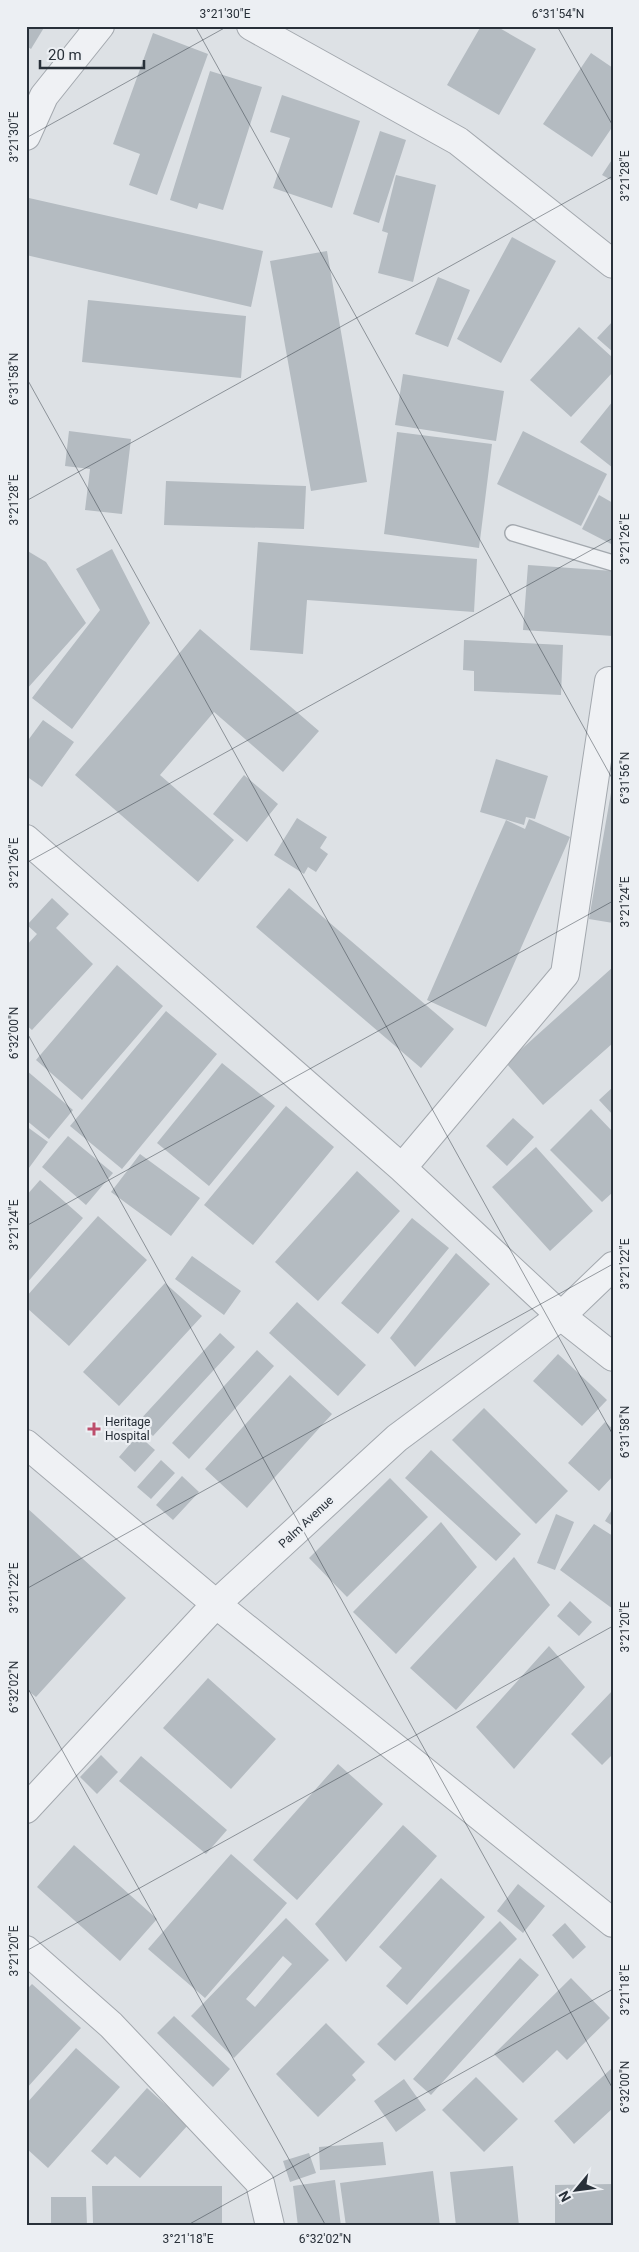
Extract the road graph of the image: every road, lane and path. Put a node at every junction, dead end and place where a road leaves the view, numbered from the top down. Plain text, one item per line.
1 (100, 26) edge
2 (251, 26) edge
3 (35, 94) edge
4 (26, 136) edge
5 (613, 264) edge
6 (513, 532) dead end
7 (613, 563) edge
8 (609, 681) dead end
9 (26, 839) edge
10 (402, 1168) junction
11 (613, 1266) edge
12 (561, 1316) junction
13 (613, 1357) edge
14 (26, 1444) edge
15 (216, 1604) junction
16 (26, 1809) edge
17 (613, 1923) edge
18 (26, 1950) edge
19 (270, 2226) edge

1 - 3 street
2 - 5 street
3 - 4 street
6 - 7 lane
8 - 10 street
9 - 10 street
10 - 12 street
11 - 12 street, Palm Avenue
12 - 13 street
12 - 15 street, Palm Avenue
14 - 15 street
15 - 16 street, Palm Avenue
15 - 17 street
18 - 19 street

